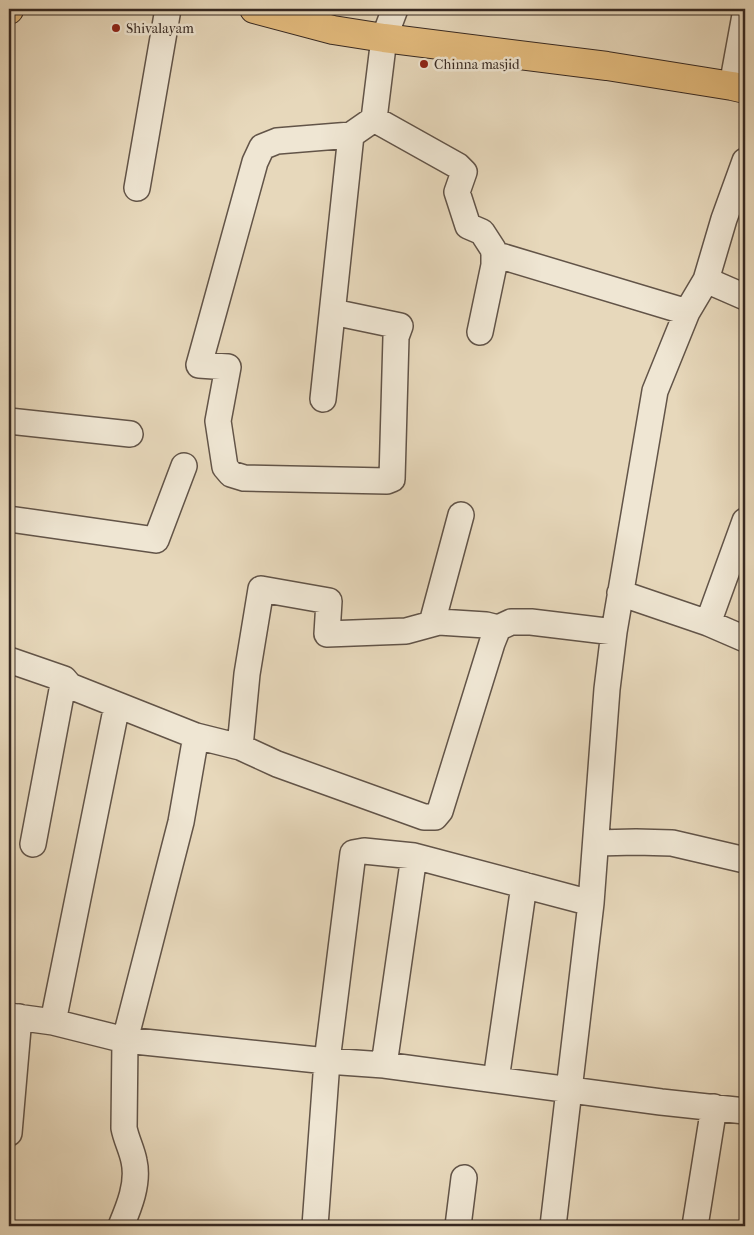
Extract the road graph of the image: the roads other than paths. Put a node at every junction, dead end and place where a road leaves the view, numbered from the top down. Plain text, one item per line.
1 (168, 9) edge
2 (254, 9) edge
3 (395, 9) edge
4 (745, 15) edge
5 (384, 38) junction
6 (739, 87) edge
7 (374, 119) junction
8 (351, 136) junction
9 (745, 161) edge
10 (137, 188) dead end
11 (494, 254) junction
12 (706, 280) junction
13 (745, 297) edge
14 (333, 312) junction
15 (687, 312) junction
16 (480, 332) dead end
17 (323, 399) dead end
18 (9, 422) edge
19 (130, 434) dead end
20 (184, 466) dead end
21 (461, 514) dead end
22 (9, 519) edge
23 (745, 521) edge
24 (620, 593) junction
25 (432, 623) junction
26 (708, 623) junction
27 (498, 628) junction
28 (614, 632) junction
29 (745, 639) edge
30 (9, 660) edge
31 (64, 679) junction
32 (117, 705) junction
33 (196, 736) junction
34 (240, 748) junction
35 (596, 843) junction
36 (33, 844) dead end
37 (414, 856) junction
38 (745, 860) edge
39 (524, 884) junction
40 (591, 903) junction
41 (14, 1016) edge
42 (53, 1022) junction
43 (125, 1040) junction
44 (328, 1061) junction
45 (384, 1065) junction
46 (496, 1080) junction
47 (569, 1090) junction
48 (714, 1107) junction
49 (745, 1111) edge
50 (9, 1133) edge
51 (464, 1178) dead end
52 (121, 1226) edge
53 (315, 1226) edge
54 (458, 1226) edge
55 (553, 1226) edge
56 (695, 1226) edge

1 - 10 street
2 - 5 main road
3 - 5 street
4 - 6 street
5 - 6 main road
5 - 7 street
7 - 8 street
7 - 11 street
8 - 14 street
8 - 14 street
9 - 12 street
11 - 15 street
11 - 16 street
12 - 13 street
12 - 15 street
14 - 17 street
15 - 24 street
18 - 19 street
20 - 22 street
21 - 25 street
23 - 26 street
24 - 26 street
24 - 28 street
25 - 27 street
25 - 34 street
26 - 29 street
27 - 28 street
27 - 34 street
28 - 35 street
30 - 31 street
31 - 32 street
31 - 36 street
32 - 33 street
32 - 42 street
33 - 34 street
33 - 43 street
35 - 38 street
35 - 40 street
37 - 39 street
37 - 44 street
37 - 45 street
39 - 40 street
39 - 46 street
40 - 47 street
41 - 42 street
41 - 50 street
42 - 43 street
43 - 44 street
43 - 52 street
44 - 45 street
44 - 53 street
45 - 46 street
46 - 47 street
47 - 48 street
47 - 55 street
48 - 49 street
48 - 56 street
51 - 54 street

